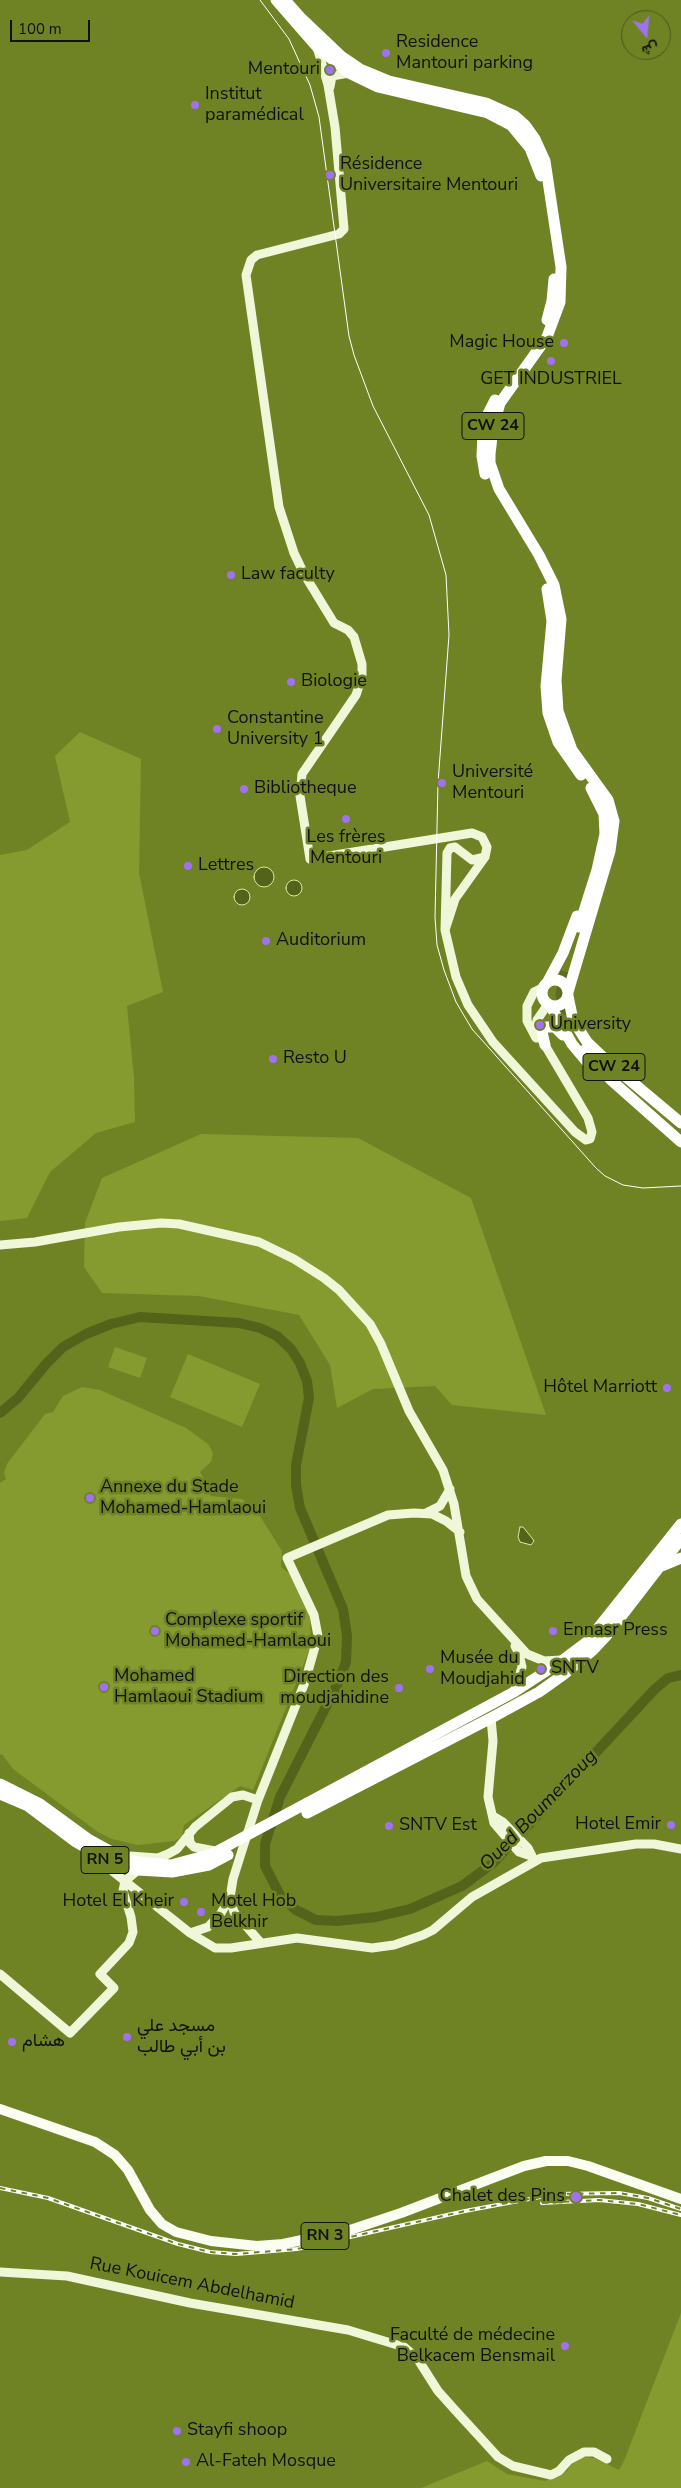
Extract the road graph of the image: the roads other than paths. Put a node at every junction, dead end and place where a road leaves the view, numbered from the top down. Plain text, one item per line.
1 (276, 0) edge
2 (285, 0) edge
3 (317, 47) junction
4 (349, 73) junction
5 (330, 98) junction
6 (604, 842) junction
7 (485, 857) junction
8 (445, 930) junction
9 (566, 970) tunnel mouth
10 (545, 985) junction
11 (568, 994) junction
12 (549, 1004) junction
13 (564, 1015) tunnel mouth
14 (572, 1044) junction
15 (545, 1045) junction
16 (611, 1080) junction
17 (681, 1122) edge
18 (681, 1142) edge
19 (0, 1246) edge
20 (450, 1489) junction
21 (426, 1513) junction
22 (681, 1519) edge
23 (679, 1531) edge
24 (460, 1532) junction
25 (681, 1558) edge
26 (657, 1570) junction
27 (510, 1637) junction
28 (564, 1660) junction
29 (514, 1692) junction
30 (491, 1718) junction
31 (0, 1784) edge
32 (0, 1794) edge
33 (258, 1800) junction
34 (300, 1812) junction
35 (189, 1833) junction
36 (76, 1842) junction
37 (681, 1850) edge
38 (222, 1853) junction
39 (118, 1856) junction
40 (532, 1858) junction
41 (138, 1870) junction
42 (125, 1882) junction
43 (230, 1898) junction
44 (190, 1933) junction
45 (260, 1942) junction
46 (0, 1974) edge
47 (0, 2108) edge
48 (681, 2199) edge
49 (0, 2272) edge
50 (607, 2460) dead end

1 - 3 highway, CW 24
2 - 11 highway, CW 24
3 - 4 highway, CW 24
3 - 5 street
4 - 5 street
4 - 6 highway, CW 24
5 - 7 street
6 - 9 highway, CW 24
6 - 10 highway, CW 24
7 - 8 street
7 - 8 street
8 - 15 street
10 - 11 highway
10 - 12 highway
10 - 15 street
11 - 12 highway
11 - 17 highway, CW 24
12 - 14 highway, CW 24
12 - 15 street
13 - 16 highway, CW 24
14 - 15 highway
14 - 16 highway, CW 24
16 - 18 highway, CW 24
19 - 20 street
20 - 21 street
20 - 24 street
21 - 24 street
21 - 33 street
22 - 23 highway
23 - 26 highway, RN 5
23 - 28 highway, RN 5
24 - 27 street
25 - 26 highway
26 - 30 highway, RN 5
27 - 28 street
27 - 29 street
28 - 29 highway, RN 5
29 - 34 highway, RN 5
30 - 34 highway, RN 5
30 - 40 street
31 - 39 highway, RN 5
32 - 36 highway, RN 5
33 - 35 street
33 - 43 street
34 - 38 highway, RN 5
35 - 38 street
35 - 39 street
36 - 41 highway, RN 5
36 - 42 street
37 - 40 street
38 - 39 highway, RN 5
38 - 41 highway, RN 5
40 - 45 street
41 - 42 street
42 - 44 street
42 - 46 street
43 - 44 street
43 - 45 street
44 - 45 street
47 - 48 main road, RN 3
49 - 50 street, Rue Kouicem Abdelhamid

